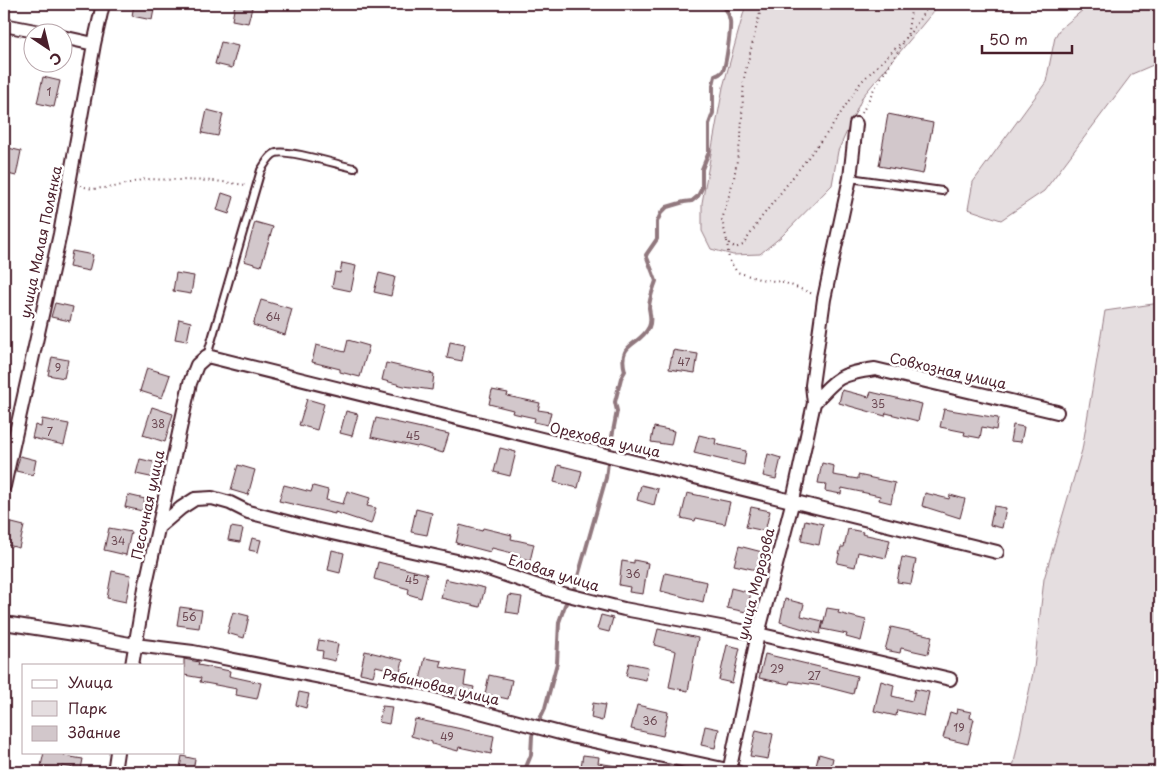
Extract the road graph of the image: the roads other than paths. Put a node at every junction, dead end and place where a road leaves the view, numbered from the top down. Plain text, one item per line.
1 (103, 4) edge
2 (4, 25) edge
3 (22, 28) edge
4 (72, 39) edge
5 (94, 44) junction
6 (856, 124) road end
7 (354, 168) dead end
8 (850, 178) junction
9 (942, 191) dead end
10 (207, 356) junction
11 (814, 403) junction
12 (1057, 412) dead end
13 (4, 486) edge
14 (793, 500) junction
15 (160, 526) junction
16 (997, 552) dead end
17 (4, 622) edge
18 (758, 634) junction
19 (135, 645) junction
20 (132, 664) edge
21 (950, 679) dead end
22 (117, 754) edge
23 (114, 772) edge
24 (732, 772) edge

1 - 5 street, улица Малая Полянка
2 - 3 street
4 - 5 street
5 - 13 street, улица Малая Полянка
6 - 8 street
7 - 10 lane
8 - 9 lane
8 - 11 street
10 - 14 street, Ореховая улица
10 - 15 street, Песочная улица
11 - 12 street, Совхозная улица
11 - 14 street, улица Морозова
14 - 16 street, Ореховая улица
14 - 18 street, улица Морозова
15 - 18 street, Еловая улица
15 - 19 street, Песочная улица
17 - 19 street, Рябиновая улица
18 - 21 street, Еловая улица
18 - 24 street, улица Морозова
19 - 20 street, Песочная улица
19 - 24 street, Рябиновая улица
22 - 23 street

